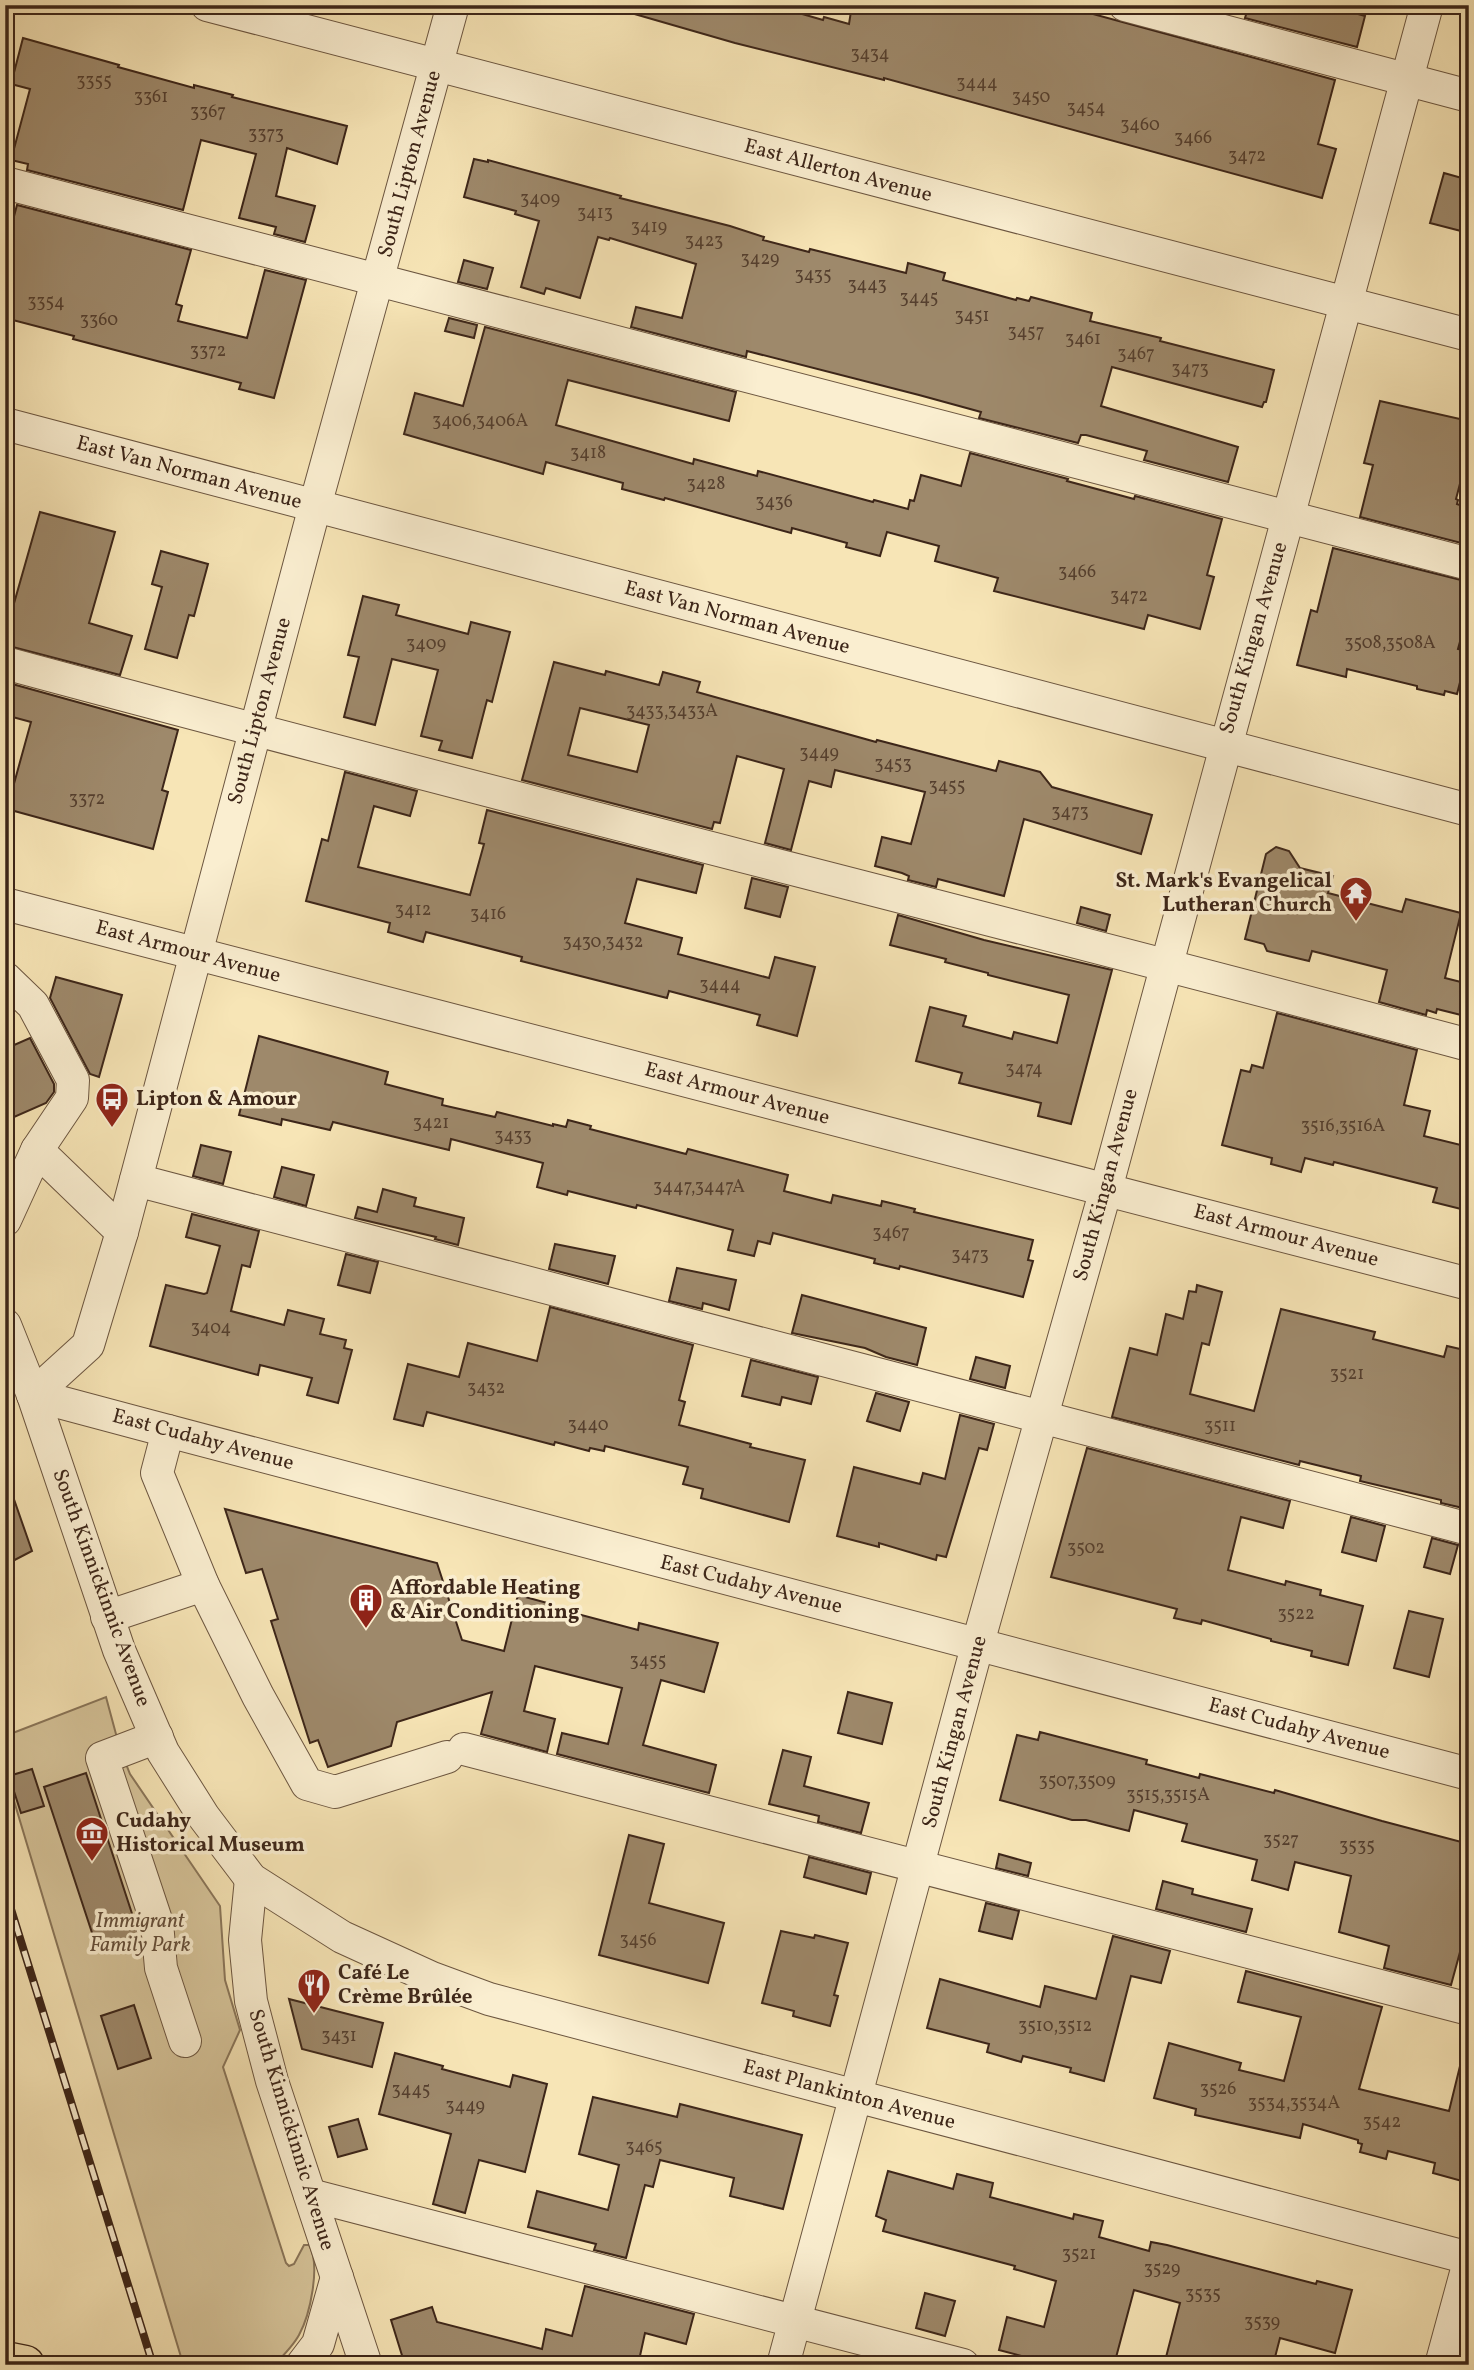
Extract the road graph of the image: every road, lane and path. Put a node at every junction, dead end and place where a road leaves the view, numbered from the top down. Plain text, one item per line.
1 (207, 5) edge
2 (453, 5) edge
3 (1125, 5) edge
4 (1427, 5) edge
5 (437, 67) junction
6 (1407, 80) junction
7 (1469, 96) edge
8 (5, 183) edge
9 (377, 281) junction
10 (1347, 303) junction
11 (1469, 335) edge
12 (5, 424) edge
13 (315, 506) junction
14 (1288, 516) junction
15 (1469, 564) edge
16 (5, 663) edge
17 (255, 730) junction
18 (1224, 746) junction
19 (1469, 810) edge
20 (5, 904) edge
21 (194, 953) junction
22 (1166, 964) junction
23 (5, 978) edge
24 (1469, 1045) edge
25 (37, 1150) junction
26 (136, 1180) junction
27 (1105, 1189) junction
28 (5, 1220) edge
29 (122, 1232) junction
30 (1469, 1284) edge
31 (5, 1325) edge
32 (33, 1395) junction
33 (1041, 1418) junction
34 (168, 1431) junction
35 (1469, 1529) edge
36 (203, 1584) junction
37 (107, 1617) junction
38 (978, 1643) junction
39 (157, 1737) junction
40 (1469, 1774) edge
41 (918, 1866) junction
42 (251, 1879) junction
43 (1469, 2009) edge
44 (185, 2041) dead end
45 (856, 2097) junction
46 (310, 2195) junction
47 (1469, 2260) edge
48 (337, 2277) junction
49 (795, 2321) junction
50 (5, 2361) edge
51 (25, 2365) edge
52 (302, 2365) edge
53 (366, 2365) edge
54 (783, 2365) edge
55 (963, 2365) edge
56 (1441, 2365) edge

1 - 5 street, East Allerton Avenue
2 - 5 street, South Lipton Avenue
3 - 6 street
4 - 6 street, South Kingan Avenue
5 - 9 street, South Lipton Avenue
5 - 10 street, East Allerton Avenue
6 - 7 street
6 - 10 street, South Kingan Avenue
8 - 9 street
9 - 13 street, South Lipton Avenue
9 - 14 street
10 - 11 street, East Allerton Avenue
10 - 14 street, South Kingan Avenue
12 - 13 street, East Van Norman Avenue
13 - 17 street, South Lipton Avenue
13 - 18 street, East Van Norman Avenue
14 - 15 street
14 - 18 street, South Kingan Avenue
16 - 17 street
17 - 21 street, South Lipton Avenue
17 - 22 street
18 - 19 street, East Van Norman Avenue
18 - 22 street, South Kingan Avenue
20 - 21 street, East Armour Avenue
21 - 26 street, South Lipton Avenue
21 - 27 street, East Armour Avenue
22 - 24 street
22 - 27 street, South Kingan Avenue
23 - 25 street
25 - 28 street
25 - 29 street
26 - 29 street, South Lipton Avenue
26 - 33 street
27 - 30 street, East Armour Avenue
27 - 33 street, South Kingan Avenue
29 - 32 street, South Lipton Avenue
31 - 32 street, South Kinnickinnic Avenue
32 - 34 street, East Cudahy Avenue
32 - 37 street, South Kinnickinnic Avenue
33 - 35 street
33 - 38 street, South Kingan Avenue
34 - 36 street
34 - 38 street, East Cudahy Avenue
36 - 37 street
36 - 41 street
37 - 39 street, South Kinnickinnic Avenue
38 - 40 street, East Cudahy Avenue
38 - 41 street, South Kingan Avenue
39 - 42 street, South Kinnickinnic Avenue
39 - 44 street
41 - 43 street
41 - 45 street, South Kingan Avenue
42 - 45 street, East Plankinton Avenue
42 - 46 street, South Kinnickinnic Avenue
45 - 47 street, East Plankinton Avenue
45 - 49 street, South Kingan Avenue
46 - 48 street, South Kinnickinnic Avenue
46 - 49 street
47 - 56 street
48 - 52 street, South Kinnickinnic Avenue
48 - 53 street, South Kinnickinnic Avenue
49 - 54 street, South Kingan Avenue
49 - 55 street
50 - 51 main road

